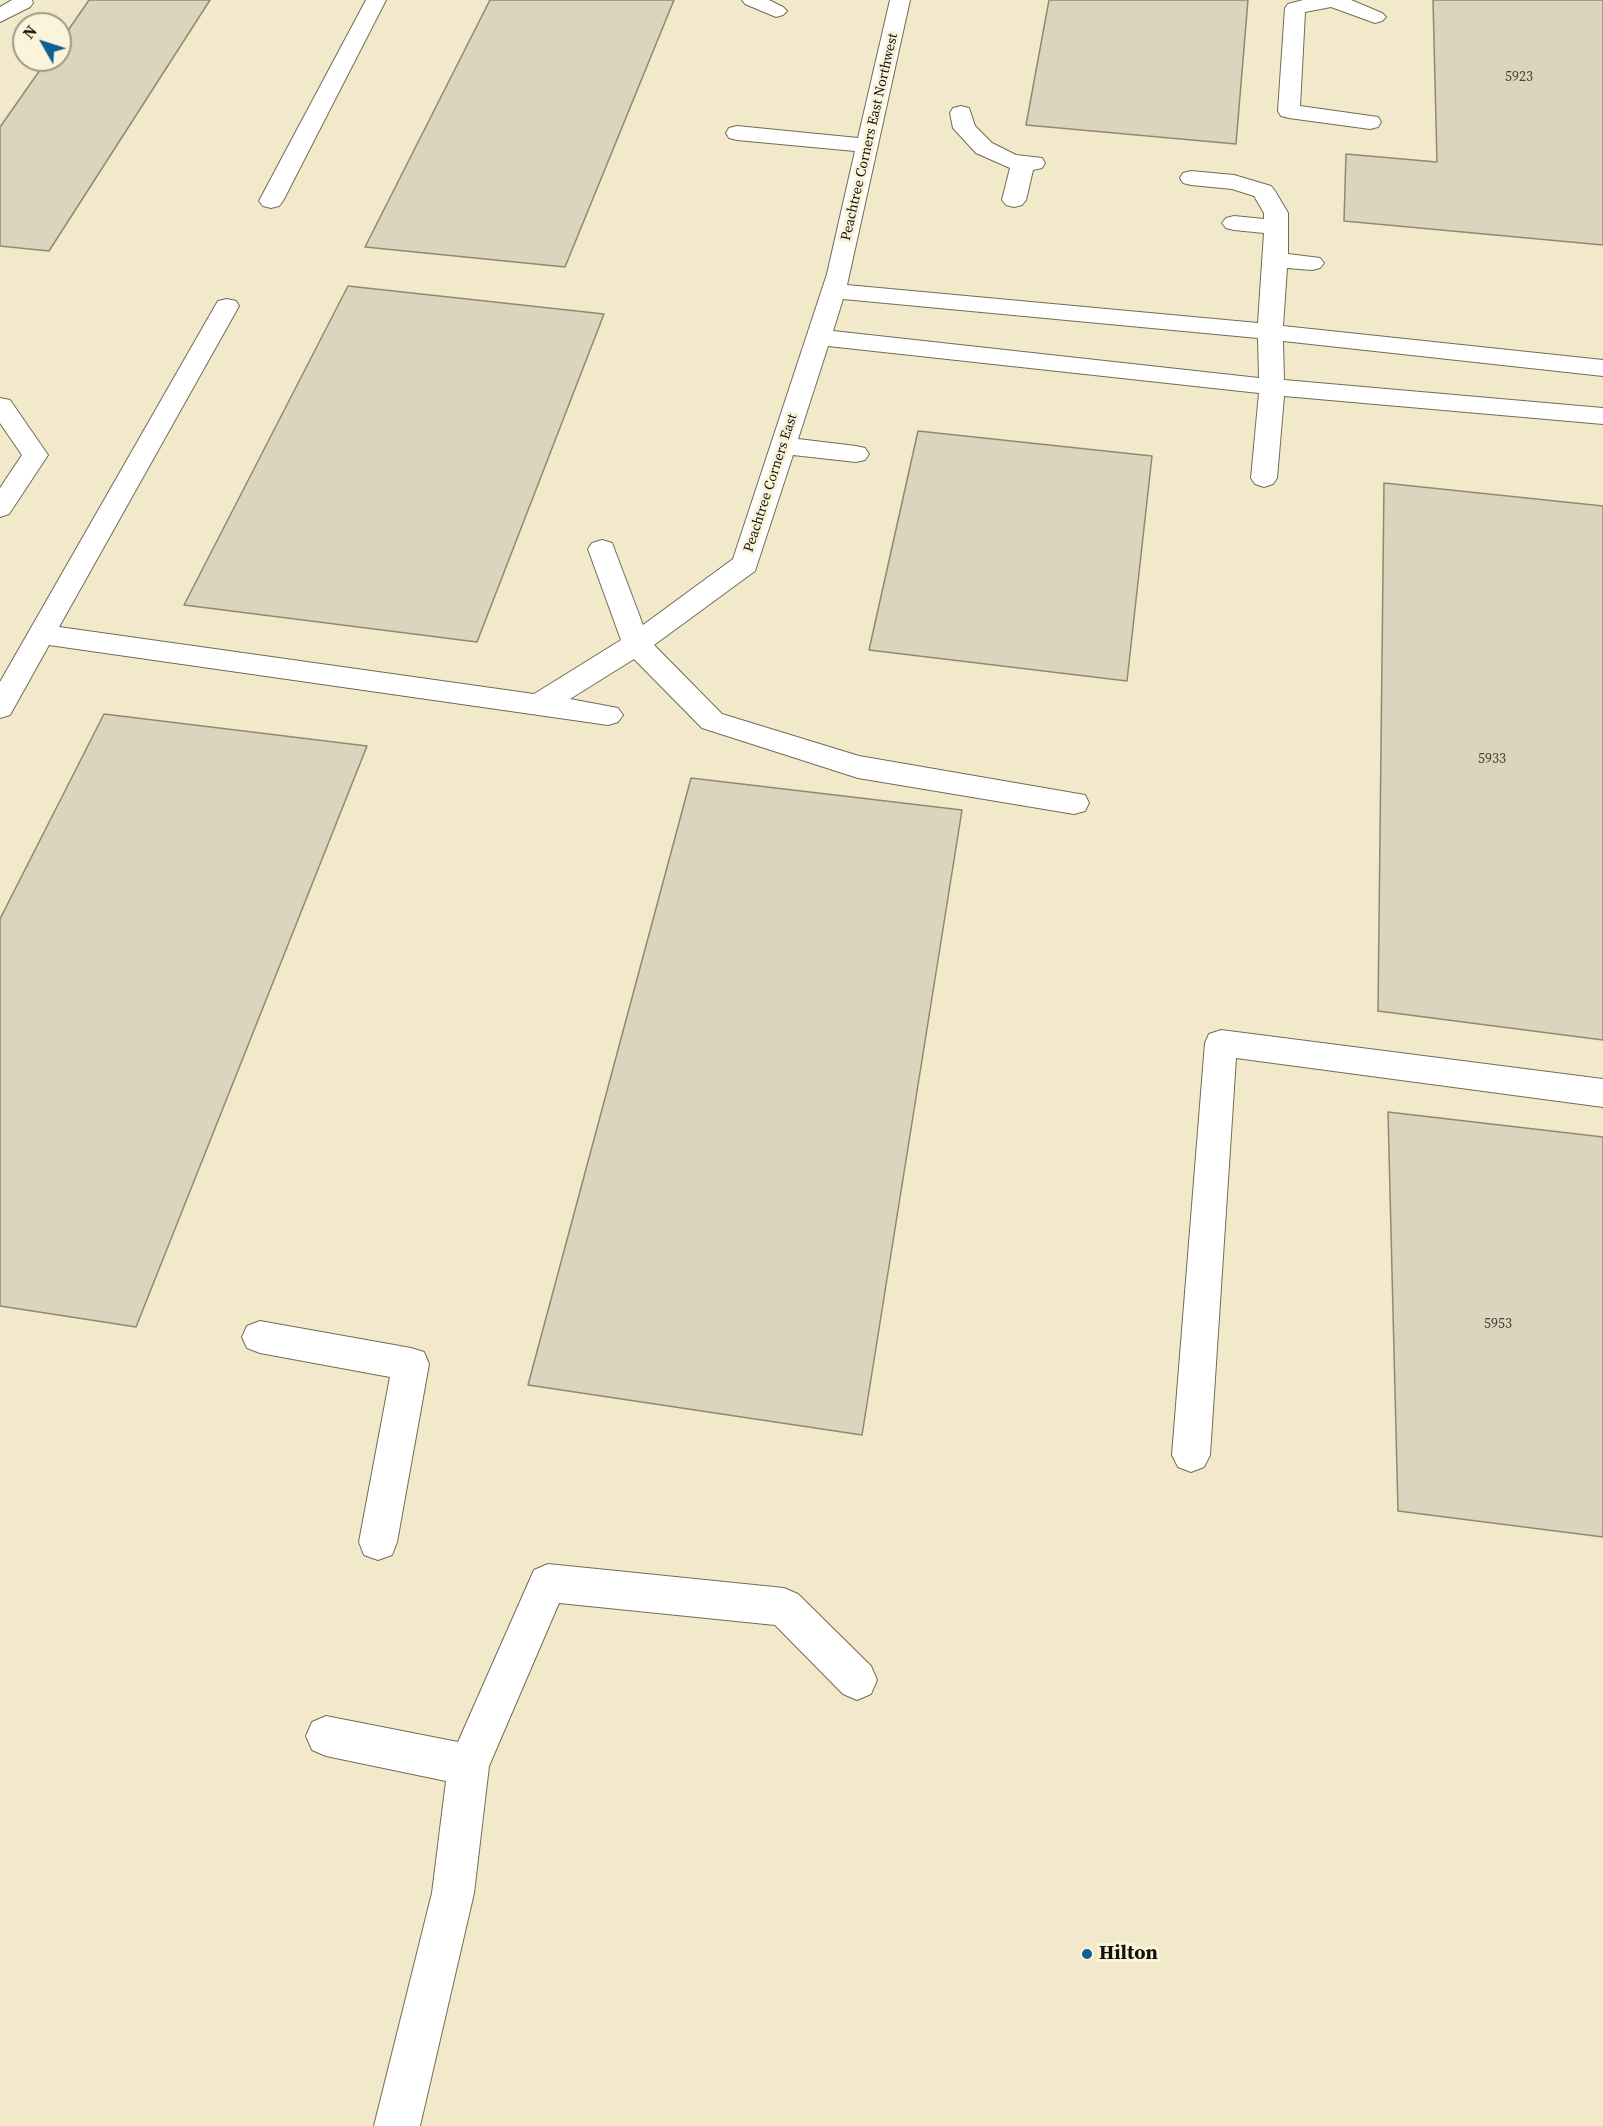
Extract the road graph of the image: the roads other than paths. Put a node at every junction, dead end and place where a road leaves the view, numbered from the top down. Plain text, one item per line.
1 (22, 0) edge
2 (376, 0) edge
3 (752, 0) edge
4 (900, 0) edge
5 (1333, 0) edge
6 (776, 11) dead end
7 (0, 16) edge
8 (1375, 17) dead end
9 (961, 113) dead end
10 (1371, 122) dead end
11 (737, 133) dead end
12 (868, 146) junction
13 (1191, 178) dead end
14 (1014, 200) dead end
15 (271, 201) dead end
16 (1234, 223) dead end
17 (1276, 227) junction
18 (1276, 260) junction
19 (1312, 263) dead end
20 (836, 282) junction
21 (227, 306) dead end
22 (1270, 332) junction
23 (818, 337) junction
24 (1603, 368) edge
25 (1272, 387) junction
26 (1, 406) edge
27 (1603, 416) edge
28 (784, 446) junction
29 (856, 454) dead end
30 (1264, 478) dead end
31 (0, 508) edge
32 (602, 549) dead end
33 (41, 634) junction
34 (636, 644) junction
35 (539, 705) junction
36 (0, 708) edge
37 (608, 715) dead end
38 (1074, 804) dead end
39 (1603, 1093) edge
40 (260, 1337) dead end
41 (1191, 1455) dead end
42 (378, 1542) dead end
43 (857, 1680) dead end
44 (326, 1736) dead end
45 (469, 1765) junction
46 (397, 2126) edge

1 - 7 street
2 - 15 street
3 - 6 street
4 - 12 street, Peachtree Corners East Northwest
5 - 8 street
5 - 10 street
9 - 14 street
11 - 12 street
12 - 20 street, Peachtree Corners East Northwest
13 - 17 street
16 - 17 street
17 - 18 street
18 - 19 street
18 - 22 street
20 - 22 street
20 - 23 street, Peachtree Corners East
21 - 33 street
22 - 24 street
22 - 25 street
23 - 25 street
23 - 28 street, Peachtree Corners East
25 - 27 street
25 - 30 street
26 - 31 street
28 - 29 street
28 - 34 street, Peachtree Corners East
32 - 34 street
33 - 35 street
33 - 36 street
34 - 35 street, Peachtree Corners East
34 - 38 street
35 - 37 street
39 - 41 street
40 - 42 street
43 - 45 street
44 - 45 street
45 - 46 street

